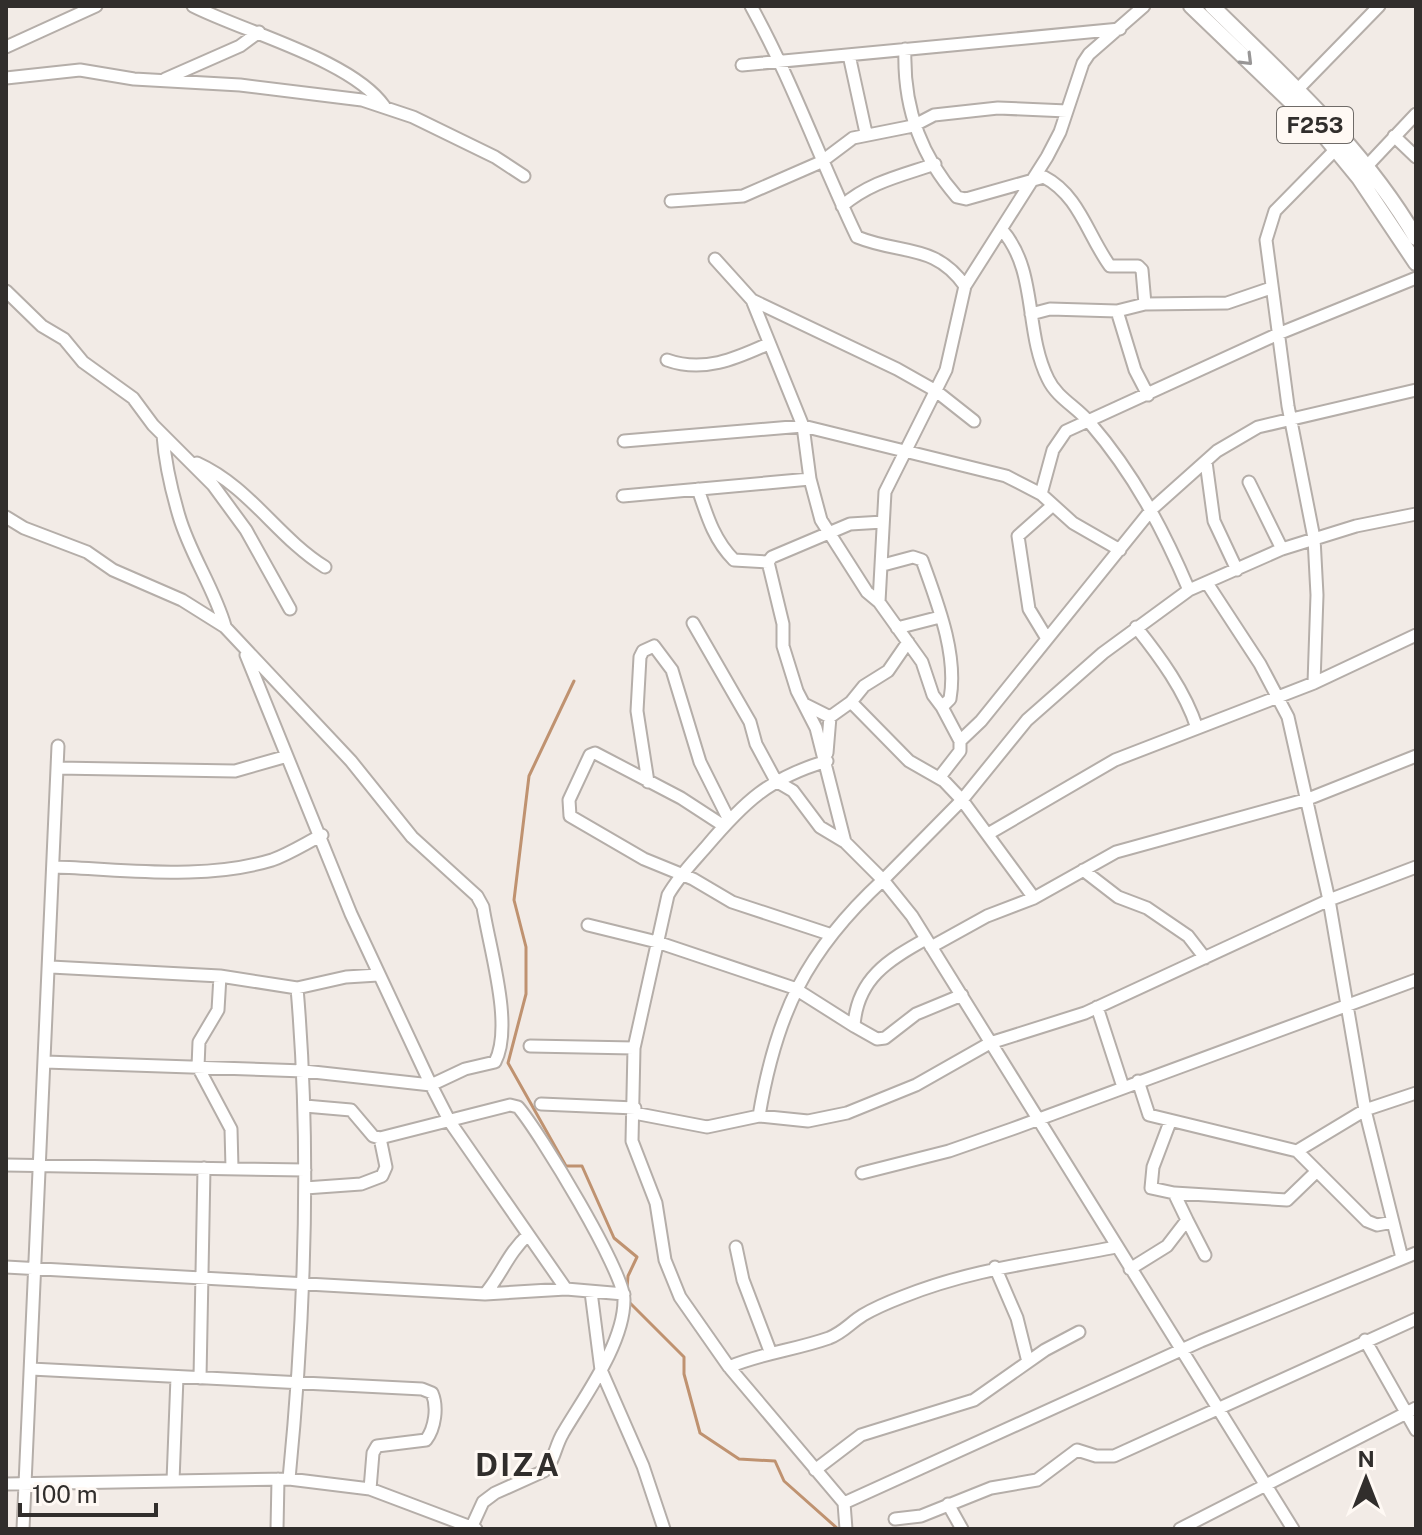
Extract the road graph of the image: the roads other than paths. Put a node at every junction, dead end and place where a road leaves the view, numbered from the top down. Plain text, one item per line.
1 (96, 6) edge
2 (193, 6) edge
3 (751, 6) edge
4 (1144, 6) edge
5 (1191, 6) edge
6 (1212, 6) edge
7 (1379, 6) edge
8 (1120, 29) junction
9 (259, 32) junction
10 (6, 47) edge
11 (905, 49) junction
12 (849, 55) junction
13 (782, 62) junction
14 (742, 65) dead end
15 (6, 78) edge
16 (161, 81) junction
17 (1298, 89) junction
18 (384, 106) junction
19 (1067, 111) junction
20 (1416, 114) edge
21 (913, 126) junction
22 (866, 133) junction
23 (1394, 136) junction
24 (1335, 150) junction
25 (1416, 157) edge
26 (821, 162) junction
27 (935, 164) junction
28 (1367, 166) junction
29 (524, 176) dead end
30 (1030, 180) junction
31 (671, 201) dead end
32 (842, 206) junction
33 (1002, 230) junction
34 (1416, 238) edge
35 (715, 259) dead end
36 (1416, 263) edge
37 (1416, 278) edge
38 (965, 286) junction
39 (1271, 288) junction
40 (6, 291) edge
41 (752, 300) junction
42 (1145, 304) junction
43 (1117, 311) junction
44 (1031, 314) junction
45 (1278, 334) junction
46 (768, 344) junction
47 (667, 360) dead end
48 (1416, 390) edge
49 (936, 391) junction
50 (1148, 395) junction
51 (1292, 419) junction
52 (974, 421) dead end
53 (1090, 422) junction
54 (803, 426) junction
55 (162, 433) junction
56 (624, 441) dead end
57 (903, 451) junction
58 (188, 460) junction
59 (1206, 462) junction
60 (810, 479) junction
61 (1249, 482) dead end
62 (698, 489) junction
63 (1041, 494) junction
64 (623, 496) dead end
65 (1053, 505) junction
66 (1152, 509) junction
67 (1416, 514) edge
68 (6, 517) edge
69 (883, 522) junction
70 (828, 532) junction
71 (1314, 538) junction
72 (1282, 549) junction
73 (1120, 550) junction
74 (768, 562) junction
75 (883, 565) junction
76 (325, 567) dead end
77 (1237, 570) junction
78 (1207, 583) junction
79 (1189, 590) junction
80 (879, 602) junction
81 (290, 609) dead end
82 (940, 617) junction
83 (693, 623) dead end
84 (225, 627) junction
85 (1136, 627) junction
86 (897, 628) junction
87 (1416, 635) edge
88 (1046, 637) junction
89 (908, 642) junction
90 (244, 651) junction
91 (1314, 683) junction
92 (1278, 697) junction
93 (851, 702) junction
94 (806, 705) junction
95 (942, 707) junction
96 (830, 717) junction
97 (1197, 728) junction
98 (960, 741) junction
99 (58, 746) dead end
100 (1416, 756) edge
101 (284, 757) junction
102 (827, 761) junction
103 (57, 768) junction
104 (939, 778) junction
105 (776, 781) junction
106 (648, 782) junction
107 (1308, 799) junction
108 (962, 800) junction
109 (726, 823) junction
110 (988, 834) junction
111 (322, 835) junction
112 (845, 842) junction
113 (55, 867) junction
114 (1416, 867) edge
115 (1083, 870) junction
116 (680, 873) junction
117 (883, 880) junction
118 (1034, 898) junction
119 (1329, 900) junction
120 (588, 925) dead end
121 (829, 934) junction
122 (657, 942) junction
123 (928, 943) junction
124 (1205, 958) junction
125 (51, 967) junction
126 (378, 975) junction
127 (220, 976) junction
128 (1416, 980) edge
129 (297, 988) junction
130 (794, 988) junction
131 (962, 995) junction
132 (1348, 1005) junction
133 (1097, 1007) junction
134 (854, 1026) junction
135 (990, 1043) junction
136 (530, 1046) dead end
137 (634, 1048) junction
138 (45, 1062) junction
139 (198, 1067) junction
140 (304, 1071) junction
141 (1138, 1081) junction
142 (431, 1085) junction
143 (1123, 1087) junction
144 (1416, 1093) edge
145 (541, 1104) dead end
146 (305, 1106) junction
147 (634, 1110) junction
148 (1365, 1110) junction
149 (759, 1116) junction
150 (1037, 1118) junction
151 (450, 1122) junction
152 (1170, 1122) junction
153 (380, 1138) junction
154 (1297, 1151) junction
155 (6, 1165) edge
156 (40, 1166) junction
157 (204, 1168) junction
158 (232, 1168) junction
159 (305, 1170) junction
160 (1317, 1171) junction
161 (862, 1173) dead end
162 (305, 1188) junction
163 (1174, 1193) junction
164 (1187, 1220) junction
165 (1393, 1222) junction
166 (528, 1235) junction
167 (736, 1247) dead end
168 (1116, 1247) junction
169 (1416, 1253) edge
170 (1205, 1255) dead end
171 (1402, 1258) junction
172 (6, 1267) edge
173 (995, 1267) junction
174 (1130, 1269) junction
175 (35, 1271) junction
176 (202, 1278) junction
177 (302, 1282) junction
178 (566, 1289) junction
179 (591, 1292) junction
180 (485, 1294) junction
181 (624, 1294) junction
182 (1416, 1319) edge
183 (1079, 1332) dead end
184 (1365, 1340) junction
185 (770, 1351) junction
186 (1182, 1351) junction
187 (1028, 1362) junction
188 (729, 1367) junction
189 (31, 1369) junction
190 (601, 1370) junction
191 (177, 1377) junction
192 (200, 1378) junction
193 (299, 1383) junction
194 (1218, 1407) junction
195 (1410, 1411) edge
196 (1416, 1430) edge
197 (815, 1470) junction
198 (283, 1479) junction
199 (173, 1481) junction
200 (6, 1484) edge
201 (26, 1484) junction
202 (1265, 1484) junction
203 (370, 1489) junction
204 (844, 1503) junction
205 (948, 1504) junction
206 (895, 1519) dead end
207 (474, 1528) edge
208 (23, 1529) edge
209 (277, 1529) edge
210 (664, 1529) edge
211 (846, 1529) edge
212 (962, 1529) edge
213 (1180, 1529) edge
214 (1293, 1529) edge

1 - 10 street
2 - 9 street
3 - 13 street
4 - 8 street
5 -> 24 main road, F253
6 - 17 main road, F253
7 - 17 street
8 - 11 street
8 - 19 street
9 - 16 street
9 - 18 street
11 - 12 street
11 - 21 street
12 - 13 street
12 - 22 street
13 - 14 street
13 - 26 street
15 - 16 street
16 - 18 street
17 - 28 main road, F253
18 - 29 street
19 - 21 street
19 - 30 street
20 - 23 street
21 - 22 street
21 - 27 street
22 - 26 street
23 - 25 street
23 - 28 street
24 - 36 main road, F253
24 - 39 street
26 - 31 street
26 - 32 street
27 - 30 street
27 - 32 street
28 - 34 main road, F253
30 - 33 street
30 - 42 street
32 - 38 street
33 - 38 street
33 - 44 street
35 - 41 street
37 - 45 street
38 - 49 street
39 - 42 street
39 - 45 street
40 - 55 street
41 - 46 street
41 - 49 street
42 - 43 street
43 - 44 street
43 - 50 street
44 - 53 street
45 - 50 street
45 - 51 street
46 - 47 street
46 - 54 street
48 - 51 street
49 - 52 street
49 - 57 street
50 - 53 street
51 - 59 street
51 - 71 street
53 - 63 street
53 - 66 street
54 - 56 street
54 - 57 street
54 - 60 street
55 - 58 street
55 - 84 street
57 - 63 street
57 - 69 street
58 - 76 street
58 - 81 street
59 - 66 street
59 - 77 street
60 - 62 street
60 - 70 street
61 - 72 street
62 - 64 street
62 - 74 street
63 - 65 street
65 - 73 street
65 - 88 street
66 - 73 street
66 - 79 street
67 - 71 street
68 - 84 street
69 - 70 street
69 - 75 street
70 - 74 street
70 - 80 street
71 - 72 street
71 - 91 street
72 - 77 street
73 - 88 street
74 - 94 street
75 - 80 street
75 - 82 street
77 - 78 street
78 - 79 street
78 - 92 street
79 - 85 street
80 - 86 street
82 - 86 street
82 - 95 street
83 - 105 street
84 - 90 street
85 - 97 street
85 - 108 street
86 - 89 street
87 - 91 street
88 - 98 street
89 - 93 street
89 - 95 street
90 - 101 street
90 - 142 street
91 - 92 street
92 - 97 street
92 - 107 street
93 - 96 street
93 - 104 street
94 - 96 street
94 - 102 street
95 - 98 street
96 - 102 street
97 - 110 street
98 - 104 street
99 - 103 street
100 - 107 street
101 - 103 street
101 - 111 street
102 - 105 street
102 - 112 street
103 - 113 street
104 - 108 street
105 - 109 street
105 - 112 street
106 - 109 street
106 - 109 street
106 - 116 street
107 - 115 street
107 - 119 street
108 - 110 street
108 - 117 street
109 - 116 street
110 - 118 street
111 - 113 street
111 - 126 street
112 - 117 street
113 - 125 street
114 - 119 street
115 - 118 street
115 - 124 street
116 - 121 street
116 - 122 street
117 - 121 street
117 - 123 street
118 - 123 street
119 - 124 street
119 - 132 street
120 - 122 street
121 - 130 street
122 - 130 street
122 - 137 street
123 - 131 street
123 - 134 street
124 - 133 street
125 - 127 street
125 - 138 street
126 - 129 street
126 - 142 street
127 - 129 street
127 - 139 street
128 - 132 street
129 - 140 street
130 - 134 street
130 - 149 street
131 - 134 street
131 - 135 street
132 - 141 street
132 - 148 street
133 - 135 street
133 - 143 street
135 - 149 street
135 - 150 street
136 - 137 street
137 - 147 street
138 - 139 street
138 - 156 street
139 - 140 street
139 - 158 street
140 - 142 street
140 - 146 street
141 - 143 street
141 - 152 street
142 - 151 street
143 - 150 street
144 - 148 street
145 - 147 street
146 - 153 street
146 - 159 street
147 - 149 street
147 - 188 street
148 - 154 street
148 - 165 street
150 - 161 street
150 - 168 street
151 - 153 street
151 - 166 street
151 - 181 street
152 - 154 street
152 - 163 street
153 - 162 street
154 - 160 street
155 - 156 street
156 - 157 street
156 - 175 street
157 - 158 street
157 - 176 street
158 - 159 street
159 - 162 street
160 - 163 street
160 - 165 street
162 - 177 street
163 - 164 street
164 - 170 street
164 - 174 street
165 - 171 street
166 - 178 street
166 - 180 street
167 - 185 street
168 - 173 street
168 - 174 street
169 - 171 street
171 - 186 street
172 - 175 street
173 - 185 street
173 - 187 street
174 - 186 street
175 - 176 street
175 - 189 street
176 - 177 street
176 - 192 street
177 - 180 street
177 - 193 street
178 - 179 street
178 - 180 street
179 - 181 street
179 - 190 street
181 - 190 street
182 - 184 street
183 - 187 street
184 - 194 street
184 - 195 street
185 - 188 street
186 - 194 street
186 - 204 street
187 - 197 street
188 - 197 street
189 - 191 street
189 - 201 street
190 - 207 street
190 - 210 street
191 - 192 street
191 - 199 street
192 - 193 street
193 - 198 street
193 - 203 street
194 - 202 street
194 - 205 street
195 - 196 street
195 - 202 street
197 - 204 street
198 - 199 street
198 - 203 street
198 - 209 street
199 - 201 street
200 - 201 street
201 - 208 street
202 - 213 street
202 - 214 street
203 - 207 street
204 - 211 street
205 - 206 street
205 - 212 street

